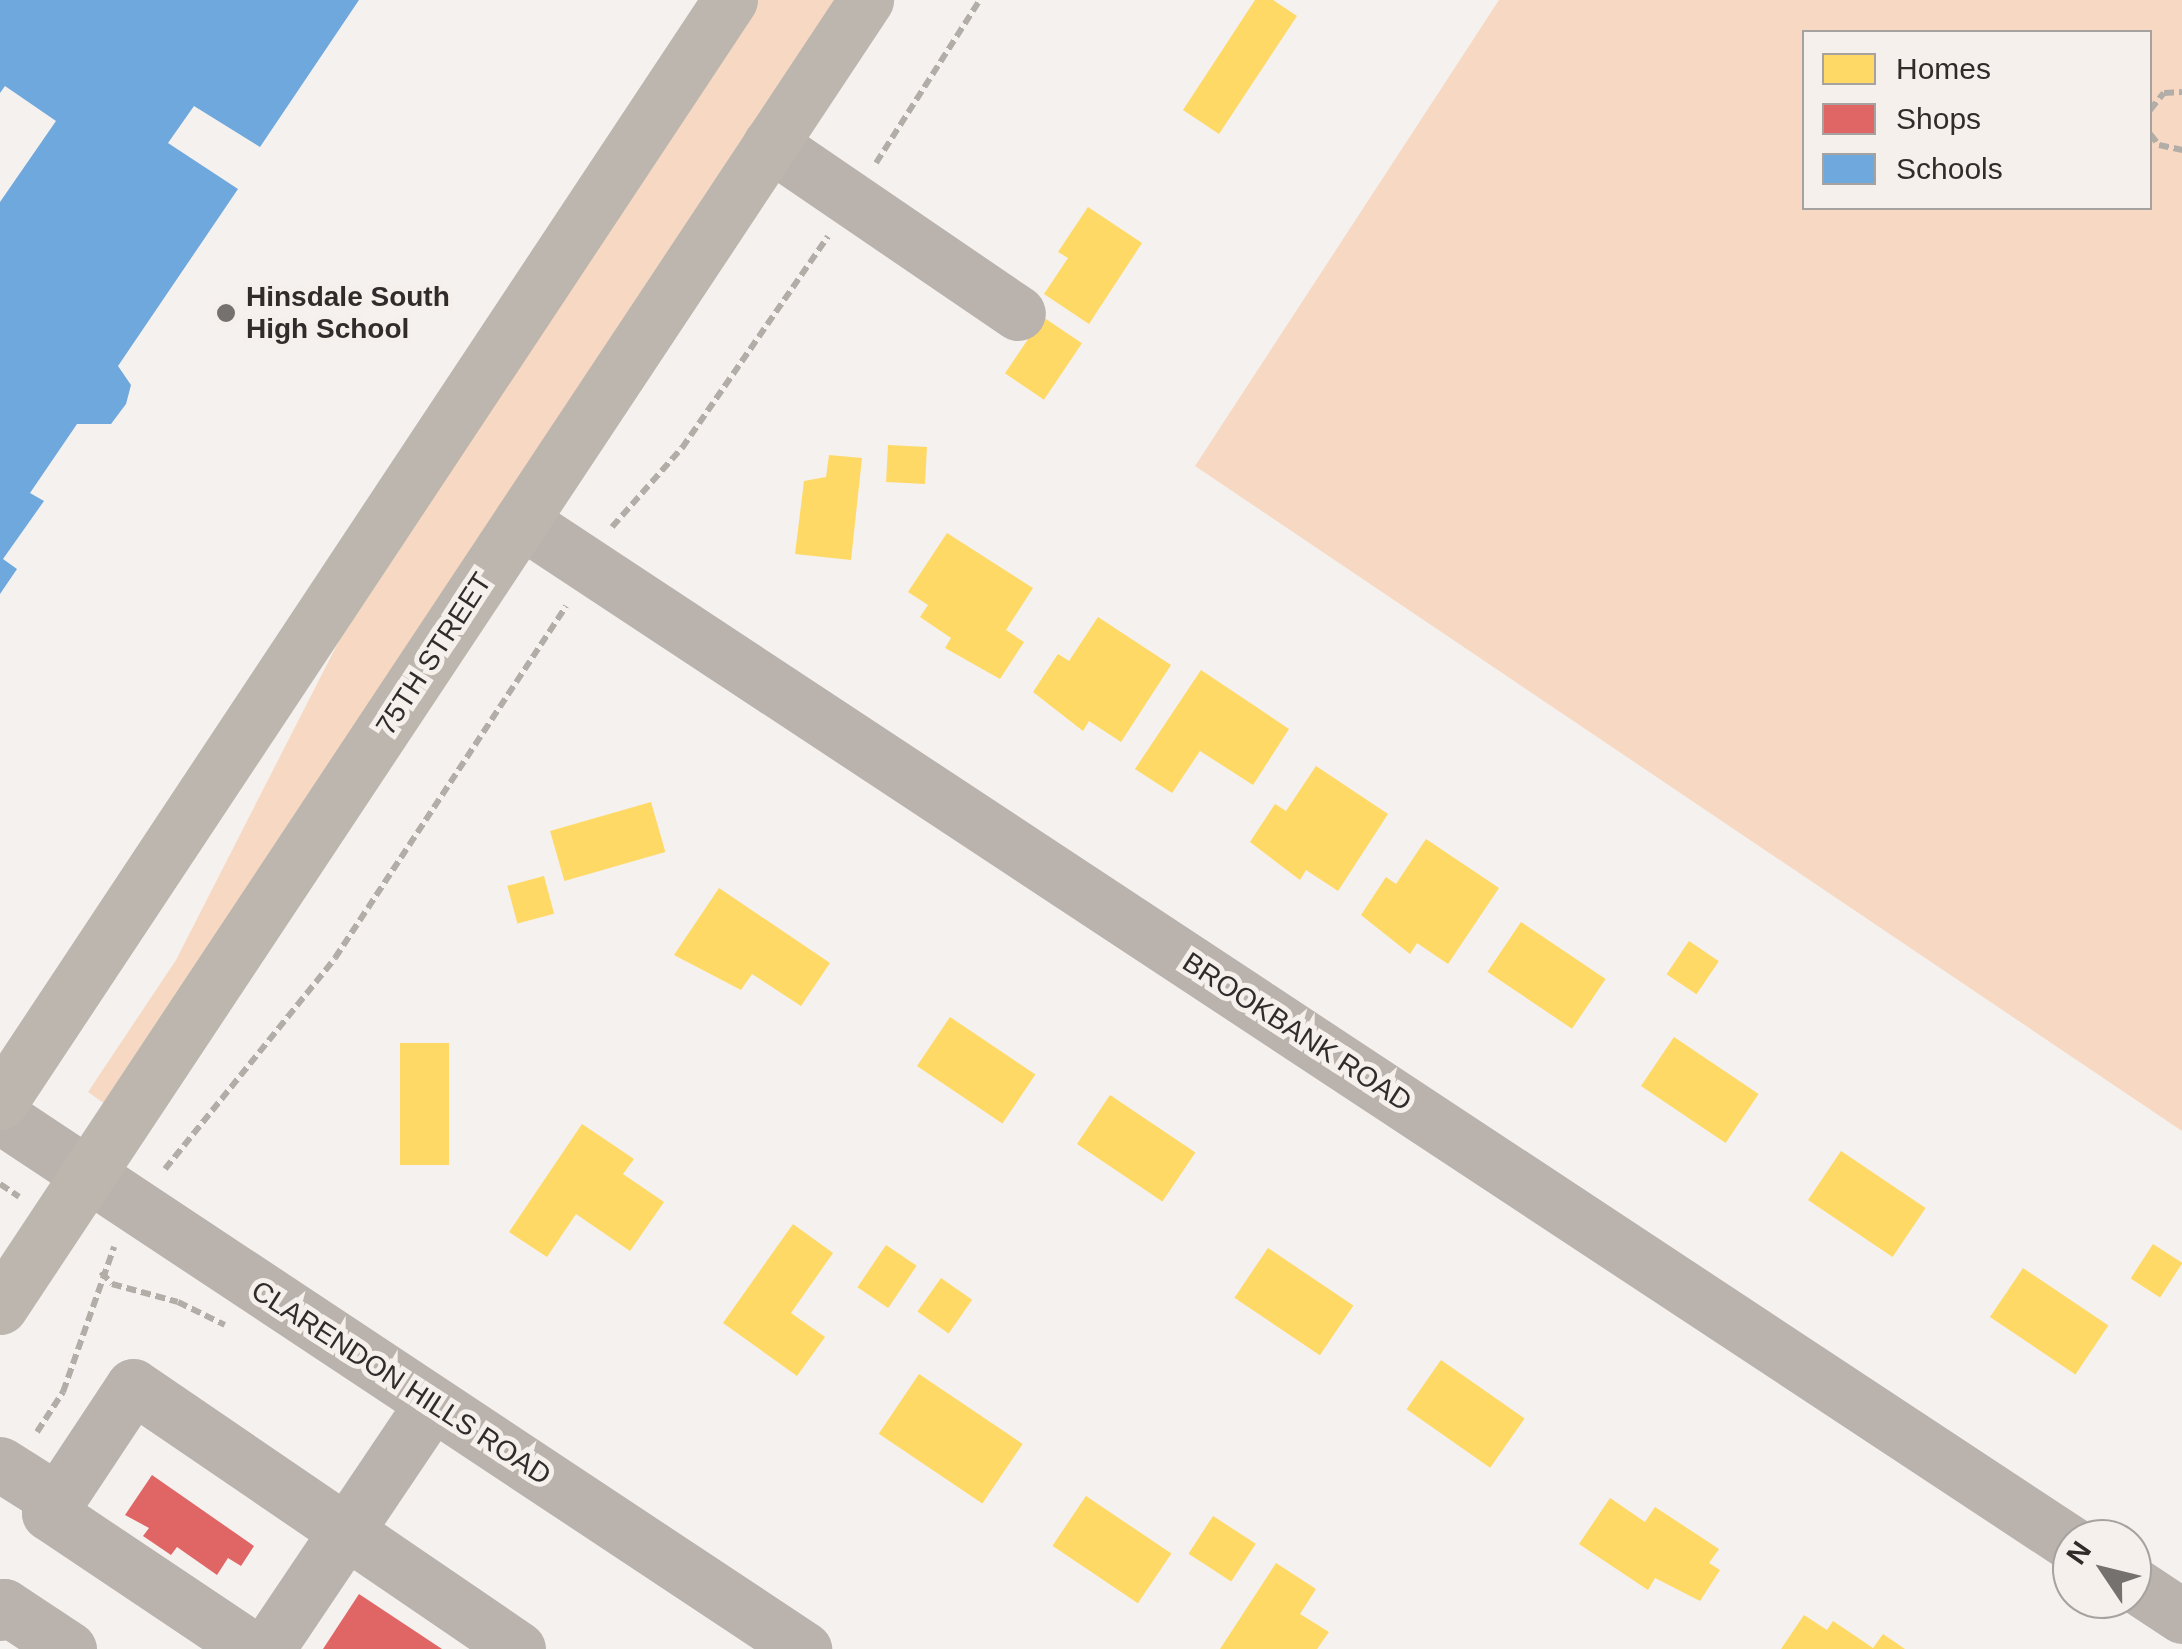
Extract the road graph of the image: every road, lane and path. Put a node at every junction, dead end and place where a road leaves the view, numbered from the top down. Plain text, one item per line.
1 (730, 0) edge
2 (866, 0) edge
3 (2182, 92) edge
4 (2152, 108) edge
5 (2152, 137) edge
6 (770, 144) junction
7 (2182, 150) edge
8 (1018, 314) dead end
9 (522, 521) junction
10 (0, 1102) edge
11 (0, 1116) edge
12 (88, 1175) junction
13 (110, 1253) dead end
14 (0, 1307) edge
15 (432, 1404) junction
16 (17, 1450) edge
17 (299, 1497) junction
18 (57, 1500) junction
19 (346, 1529) junction
20 (2052, 1531) edge
21 (2152, 1597) edge
22 (0, 1613) edge
23 (2182, 1616) edge
24 (249, 1644) edge
25 (797, 1647) edge
26 (69, 1649) edge
27 (518, 1649) edge

1 - 10 main road
2 - 6 main road, 75TH STREET
3 - 4 path
5 - 7 path
6 - 8 street
6 - 9 main road, 75TH STREET
9 - 12 main road, 75TH STREET
9 - 20 street, BROOKBANK ROAD
11 - 12 street, CLARENDON HILLS ROAD
12 - 14 main road, 75TH STREET
12 - 15 street, CLARENDON HILLS ROAD
13 - 16 path
15 - 19 street
15 - 25 street, CLARENDON HILLS ROAD
16 - 18 street
17 - 18 street
17 - 19 street
17 - 24 street
18 - 24 street
19 - 24 street
19 - 27 street
21 - 23 street
22 - 26 street

